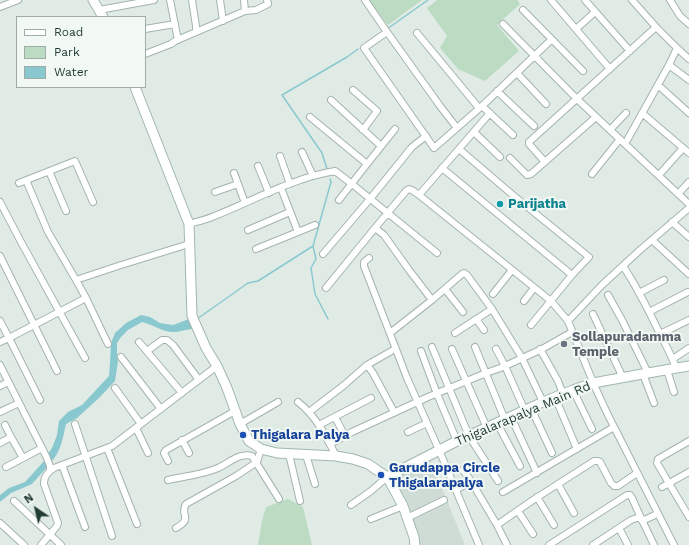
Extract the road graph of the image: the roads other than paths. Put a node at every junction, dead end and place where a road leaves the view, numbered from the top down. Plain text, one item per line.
1 (18, 0) edge
2 (93, 0) edge
3 (154, 0) edge
4 (170, 0) edge
5 (192, 0) edge
6 (220, 0) edge
7 (244, 0) edge
8 (267, 0) edge
9 (364, 0) edge
10 (551, 0) edge
11 (585, 0) edge
12 (632, 0) edge
13 (670, 0) edge
14 (0, 7) edge
15 (523, 10) dead end
16 (245, 11) junction
17 (595, 12) junction
18 (101, 14) edge
19 (223, 21) junction
20 (175, 24) junction
21 (503, 24) dead end
22 (689, 24) edge
23 (656, 27) junction
24 (146, 29) edge
25 (576, 29) junction
26 (196, 32) junction
27 (387, 32) junction
28 (417, 33) dead end
29 (178, 40) junction
30 (551, 40) junction
31 (677, 48) junction
32 (630, 51) junction
33 (146, 54) edge
34 (534, 56) junction
35 (689, 59) edge
36 (669, 64) junction
37 (610, 69) junction
38 (583, 71) dead end
39 (516, 73) junction
40 (689, 80) edge
41 (658, 85) junction
42 (135, 88) edge
43 (353, 90) dead end
44 (497, 91) junction
45 (577, 99) junction
46 (331, 100) dead end
47 (546, 104) dead end
48 (480, 107) junction
49 (490, 113) junction
50 (626, 113) dead end
51 (642, 113) junction
52 (689, 113) edge
53 (310, 117) dead end
54 (596, 117) junction
55 (534, 126) dead end
56 (457, 128) junction
57 (395, 129) dead end
58 (363, 130) junction
59 (610, 130) junction
60 (474, 132) junction
61 (513, 135) dead end
62 (426, 136) junction
63 (623, 141) junction
64 (381, 146) junction
65 (683, 148) junction
66 (459, 149) junction
67 (302, 152) dead end
68 (689, 153) edge
69 (280, 156) dead end
70 (500, 157) dead end
71 (510, 158) dead end
72 (545, 162) junction
73 (367, 164) junction
74 (258, 166) dead end
75 (442, 168) junction
76 (49, 171) junction
77 (234, 173) dead end
78 (592, 174) dead end
79 (659, 175) junction
80 (313, 176) junction
81 (26, 180) junction
82 (689, 182) edge
83 (19, 183) dead end
84 (238, 184) junction
85 (290, 184) junction
86 (352, 184) junction
87 (281, 188) junction
88 (215, 192) dead end
89 (268, 193) junction
90 (419, 194) junction
91 (678, 194) junction
92 (370, 199) junction
93 (340, 200) dead end
94 (0, 202) edge
95 (93, 202) dead end
96 (245, 203) junction
97 (689, 204) edge
98 (689, 208) edge
99 (66, 211) dead end
100 (290, 212) junction
101 (388, 213) junction
102 (672, 222) junction
103 (189, 224) junction
104 (315, 225) dead end
105 (375, 228) junction
106 (248, 230) dead end
107 (298, 232) junction
108 (689, 237) edge
109 (652, 240) junction
110 (189, 244) junction
111 (256, 249) dead end
112 (323, 254) dead end
113 (437, 254) dead end
114 (0, 256) edge
115 (369, 258) dead end
116 (623, 266) junction
117 (512, 270) junction
118 (689, 274) edge
119 (572, 275) junction
120 (76, 280) junction
121 (664, 280) dead end
122 (326, 288) dead end
123 (534, 288) junction
124 (446, 289) junction
125 (639, 292) junction
126 (688, 292) dead end
127 (493, 294) dead end
128 (608, 295) dead end
129 (86, 298) junction
130 (432, 300) junction
131 (524, 301) dead end
132 (551, 301) junction
133 (492, 309) junction
134 (60, 312) junction
135 (463, 312) dead end
136 (649, 312) junction
137 (593, 314) dead end
138 (476, 319) junction
139 (689, 320) edge
140 (568, 321) junction
141 (0, 322) edge
142 (34, 325) junction
143 (531, 325) dead end
144 (484, 330) dead end
145 (572, 332) junction
146 (390, 333) junction
147 (455, 333) dead end
148 (660, 334) junction
149 (9, 338) junction
150 (0, 342) edge
151 (139, 342) dead end
152 (108, 344) dead end
153 (432, 347) dead end
154 (475, 347) dead end
155 (395, 348) junction
156 (689, 348) edge
157 (452, 349) dead end
158 (496, 349) dead end
159 (540, 349) junction
160 (147, 351) junction
161 (421, 351) dead end
162 (121, 357) dead end
163 (85, 358) dead end
164 (522, 358) junction
165 (673, 359) junction
166 (0, 365) edge
167 (367, 365) junction
168 (217, 366) junction
169 (505, 366) junction
170 (689, 366) edge
171 (672, 369) junction
172 (57, 371) dead end
173 (486, 373) junction
174 (646, 373) junction
175 (623, 378) junction
176 (200, 380) junction
177 (8, 382) junction
178 (466, 382) junction
179 (593, 383) junction
180 (0, 386) edge
181 (115, 388) dead end
182 (449, 388) junction
183 (573, 390) junction
184 (674, 392) dead end
185 (182, 394) junction
186 (437, 394) junction
187 (559, 396) junction
188 (371, 398) dead end
189 (40, 400) dead end
190 (278, 402) dead end
191 (298, 402) dead end
192 (417, 402) junction
193 (544, 402) junction
194 (19, 403) junction
195 (654, 403) dead end
196 (161, 409) junction
197 (528, 409) junction
198 (235, 411) junction
199 (0, 412) edge
200 (309, 412) junction
201 (394, 412) junction
202 (334, 417) junction
203 (505, 420) junction
204 (75, 424) dead end
205 (240, 424) junction
206 (319, 424) junction
207 (427, 424) junction
208 (5, 425) dead end
209 (139, 426) junction
210 (614, 427) junction
211 (487, 428) junction
212 (592, 429) dead end
213 (408, 432) dead end
214 (11, 436) junction
215 (345, 436) junction
216 (469, 436) junction
217 (182, 440) junction
218 (457, 441) junction
219 (689, 441) edge
220 (0, 443) edge
221 (330, 444) junction
222 (42, 448) junction
223 (107, 448) junction
224 (261, 449) junction
225 (578, 449) junction
226 (439, 450) junction
227 (148, 453) dead end
228 (552, 453) dead end
229 (189, 454) dead end
230 (289, 454) junction
231 (306, 455) junction
232 (85, 456) junction
233 (336, 456) junction
234 (23, 458) junction
235 (168, 462) dead end
236 (257, 462) junction
237 (62, 465) junction
238 (520, 466) dead end
239 (6, 467) dead end
240 (50, 468) junction
241 (463, 470) dead end
242 (689, 472) edge
243 (537, 473) junction
244 (637, 473) junction
245 (387, 477) junction
246 (168, 480) dead end
247 (471, 481) junction
248 (498, 481) dead end
249 (669, 483) junction
250 (315, 484) dead end
251 (558, 484) junction
252 (662, 487) dead end
253 (456, 490) junction
254 (503, 492) dead end
255 (537, 497) junction
256 (279, 499) dead end
257 (444, 500) dead end
258 (14, 501) dead end
259 (300, 501) dead end
260 (351, 505) dead end
261 (403, 506) junction
262 (518, 510) junction
263 (574, 513) dead end
264 (655, 515) dead end
265 (689, 517) edge
266 (407, 518) junction
267 (371, 519) dead end
268 (642, 520) junction
269 (0, 523) edge
270 (137, 524) dead end
271 (497, 524) junction
272 (554, 525) dead end
273 (85, 527) dead end
274 (176, 528) dead end
275 (619, 528) junction
276 (532, 534) dead end
277 (50, 535) junction
278 (112, 536) dead end
279 (602, 543) edge
280 (24, 545) edge
281 (41, 545) edge
282 (61, 545) edge
283 (415, 545) edge
284 (479, 545) edge
285 (507, 545) edge
286 (549, 545) edge
287 (593, 545) edge
288 (628, 545) edge
289 (654, 545) edge
290 (674, 545) edge

1 - 14 street
2 - 18 main road
3 - 18 street
4 - 20 street
5 - 26 street
6 - 19 street
7 - 16 street
8 - 16 street
9 - 27 street
10 - 25 street
11 - 17 street
12 - 23 street
13 - 22 street
15 - 30 street
16 - 19 street
17 - 25 street
17 - 32 street
19 - 26 street
20 - 24 street
20 - 29 street
21 - 34 street
23 - 31 street
23 - 32 street
25 - 37 street
26 - 29 street
27 - 56 street
27 - 62 street
28 - 48 street
29 - 33 street
30 - 34 street
30 - 38 street
31 - 35 street
31 - 36 street
32 - 37 street
34 - 39 street
34 - 45 street
36 - 40 street
36 - 41 street
37 - 45 street
39 - 44 street
39 - 47 street
41 - 51 street
41 - 52 street
42 - 103 main road
43 - 58 street
44 - 48 street
44 - 55 street
45 - 54 street
45 - 72 street
46 - 58 street
48 - 49 street
48 - 56 street
49 - 60 street
49 - 61 street
50 - 59 street
51 - 63 street
51 - 65 street
53 - 73 street
54 - 59 street
54 - 72 street
56 - 62 street
57 - 64 street
58 - 64 street
59 - 63 street
60 - 66 street
60 - 70 street
62 - 92 street
63 - 78 street
63 - 79 street
64 - 73 street
65 - 68 street
65 - 79 street
66 - 75 street
66 - 119 street
67 - 80 street
69 - 85 street
71 - 72 street
73 - 86 street
74 - 89 street
75 - 90 street
75 - 119 street
76 - 81 street
76 - 95 street
76 - 99 street
77 - 84 street
79 - 91 street
80 - 85 street
80 - 86 street
81 - 83 street
81 - 120 street
82 - 91 street
84 - 88 street
84 - 96 street
85 - 87 street
86 - 92 street
86 - 93 street
87 - 89 street
87 - 100 street
89 - 96 street
90 - 101 street
90 - 117 street
91 - 97 street
92 - 101 street
92 - 112 street
94 - 134 street
96 - 103 street
98 - 102 street
100 - 106 street
100 - 107 street
101 - 105 street
101 - 113 street
102 - 108 street
102 - 109 street
103 - 110 main road
104 - 107 street
105 - 122 street
105 - 130 street
107 - 111 street
109 - 116 street
109 - 118 street
110 - 120 street
110 - 168 main road
114 - 142 street
115 - 146 street
116 - 125 street
116 - 140 street
117 - 123 street
117 - 127 street
119 - 132 street
120 - 129 street
121 - 125 street
123 - 131 street
123 - 132 street
124 - 130 street
124 - 133 street
124 - 135 street
125 - 136 street
126 - 136 street
128 - 174 street
129 - 134 street
129 - 152 street
130 - 146 street
132 - 140 street
132 - 143 street
133 - 138 street
133 - 164 street
134 - 142 street
134 - 163 street
136 - 148 street
137 - 175 street
138 - 144 street
138 - 147 street
139 - 148 street
140 - 145 street
141 - 149 street
142 - 149 street
142 - 172 street
145 - 159 street
145 - 179 street
146 - 155 street
148 - 165 street
149 - 150 street
149 - 189 street
151 - 160 street
153 - 182 street
154 - 173 street
155 - 167 street
155 - 192 street
156 - 165 street
157 - 178 street
158 - 169 street
159 - 164 street
159 - 187 street
160 - 176 street
160 - 185 street
161 - 186 street
162 - 196 street
164 - 169 street
164 - 193 street
165 - 171 street
166 - 177 street
167 - 200 street
167 - 201 street
168 - 176 street
168 - 198 main road
169 - 173 street
169 - 197 street
170 - 171 main road, Thigalarapalya Main Rd
171 - 174 main road, Thigalarapalya Main Rd
171 - 184 street
173 - 178 street
173 - 203 street
174 - 175 main road, Thigalarapalya Main Rd
174 - 195 street
175 - 179 main road, Thigalarapalya Main Rd
176 - 185 street
177 - 180 street
177 - 194 street
178 - 182 street
178 - 211 street
179 - 183 main road, Thigalarapalya Main Rd
179 - 210 street
181 - 209 street
182 - 186 street
182 - 216 street
183 - 187 main road, Thigalarapalya Main Rd
183 - 212 street
185 - 196 street
186 - 192 street
186 - 218 street
187 - 193 main road, Thigalarapalya Main Rd
187 - 225 street
188 - 202 street
190 - 205 street
191 - 200 street
192 - 201 street
192 - 207 street
193 - 197 main road, Thigalarapalya Main Rd
194 - 199 street
194 - 222 street
196 - 209 street
197 - 203 main road, Thigalarapalya Main Rd
197 - 228 street
198 - 205 main road
198 - 217 street
200 - 206 street
201 - 215 street
202 - 206 street
202 - 215 street
203 - 211 main road, Thigalarapalya Main Rd
203 - 238 street
203 - 243 street
204 - 232 street
205 - 224 main road
206 - 221 street
207 - 213 street
207 - 226 street
208 - 214 street
209 - 223 street
209 - 227 street
210 - 225 street
210 - 244 street
211 - 216 main road, Thigalarapalya Main Rd
214 - 220 street
214 - 234 street
215 - 221 street
216 - 218 main road, Thigalarapalya Main Rd
216 - 248 street
217 - 229 street
217 - 235 street
218 - 226 main road, Thigalarapalya Main Rd
219 - 249 street
221 - 233 street
222 - 234 street
222 - 240 street
223 - 232 street
223 - 270 street
224 - 230 main road
224 - 236 street
225 - 243 street
226 - 245 main road, Thigalarapalya Main Rd
226 - 253 street
230 - 231 main road
230 - 259 street
231 - 233 main road
231 - 250 street
232 - 237 street
232 - 278 street
233 - 245 main road
234 - 239 street
236 - 246 street
236 - 256 street
236 - 274 street
237 - 240 street
237 - 273 street
240 - 277 street
241 - 247 street
242 - 249 street
243 - 254 street
244 - 251 street
244 - 290 street
245 - 260 street
245 - 261 main road
247 - 253 street
247 - 271 street
249 - 252 street
249 - 265 street
251 - 255 street
251 - 263 street
253 - 284 street
255 - 262 street
255 - 272 street
257 - 266 street
258 - 277 street
261 - 266 main road
261 - 267 street
262 - 271 street
262 - 276 street
264 - 268 street
266 - 283 main road
268 - 275 street
268 - 286 street
268 - 289 street
269 - 280 street
271 - 285 street
275 - 279 street
275 - 288 street
277 - 281 street
277 - 282 street
279 - 287 street

